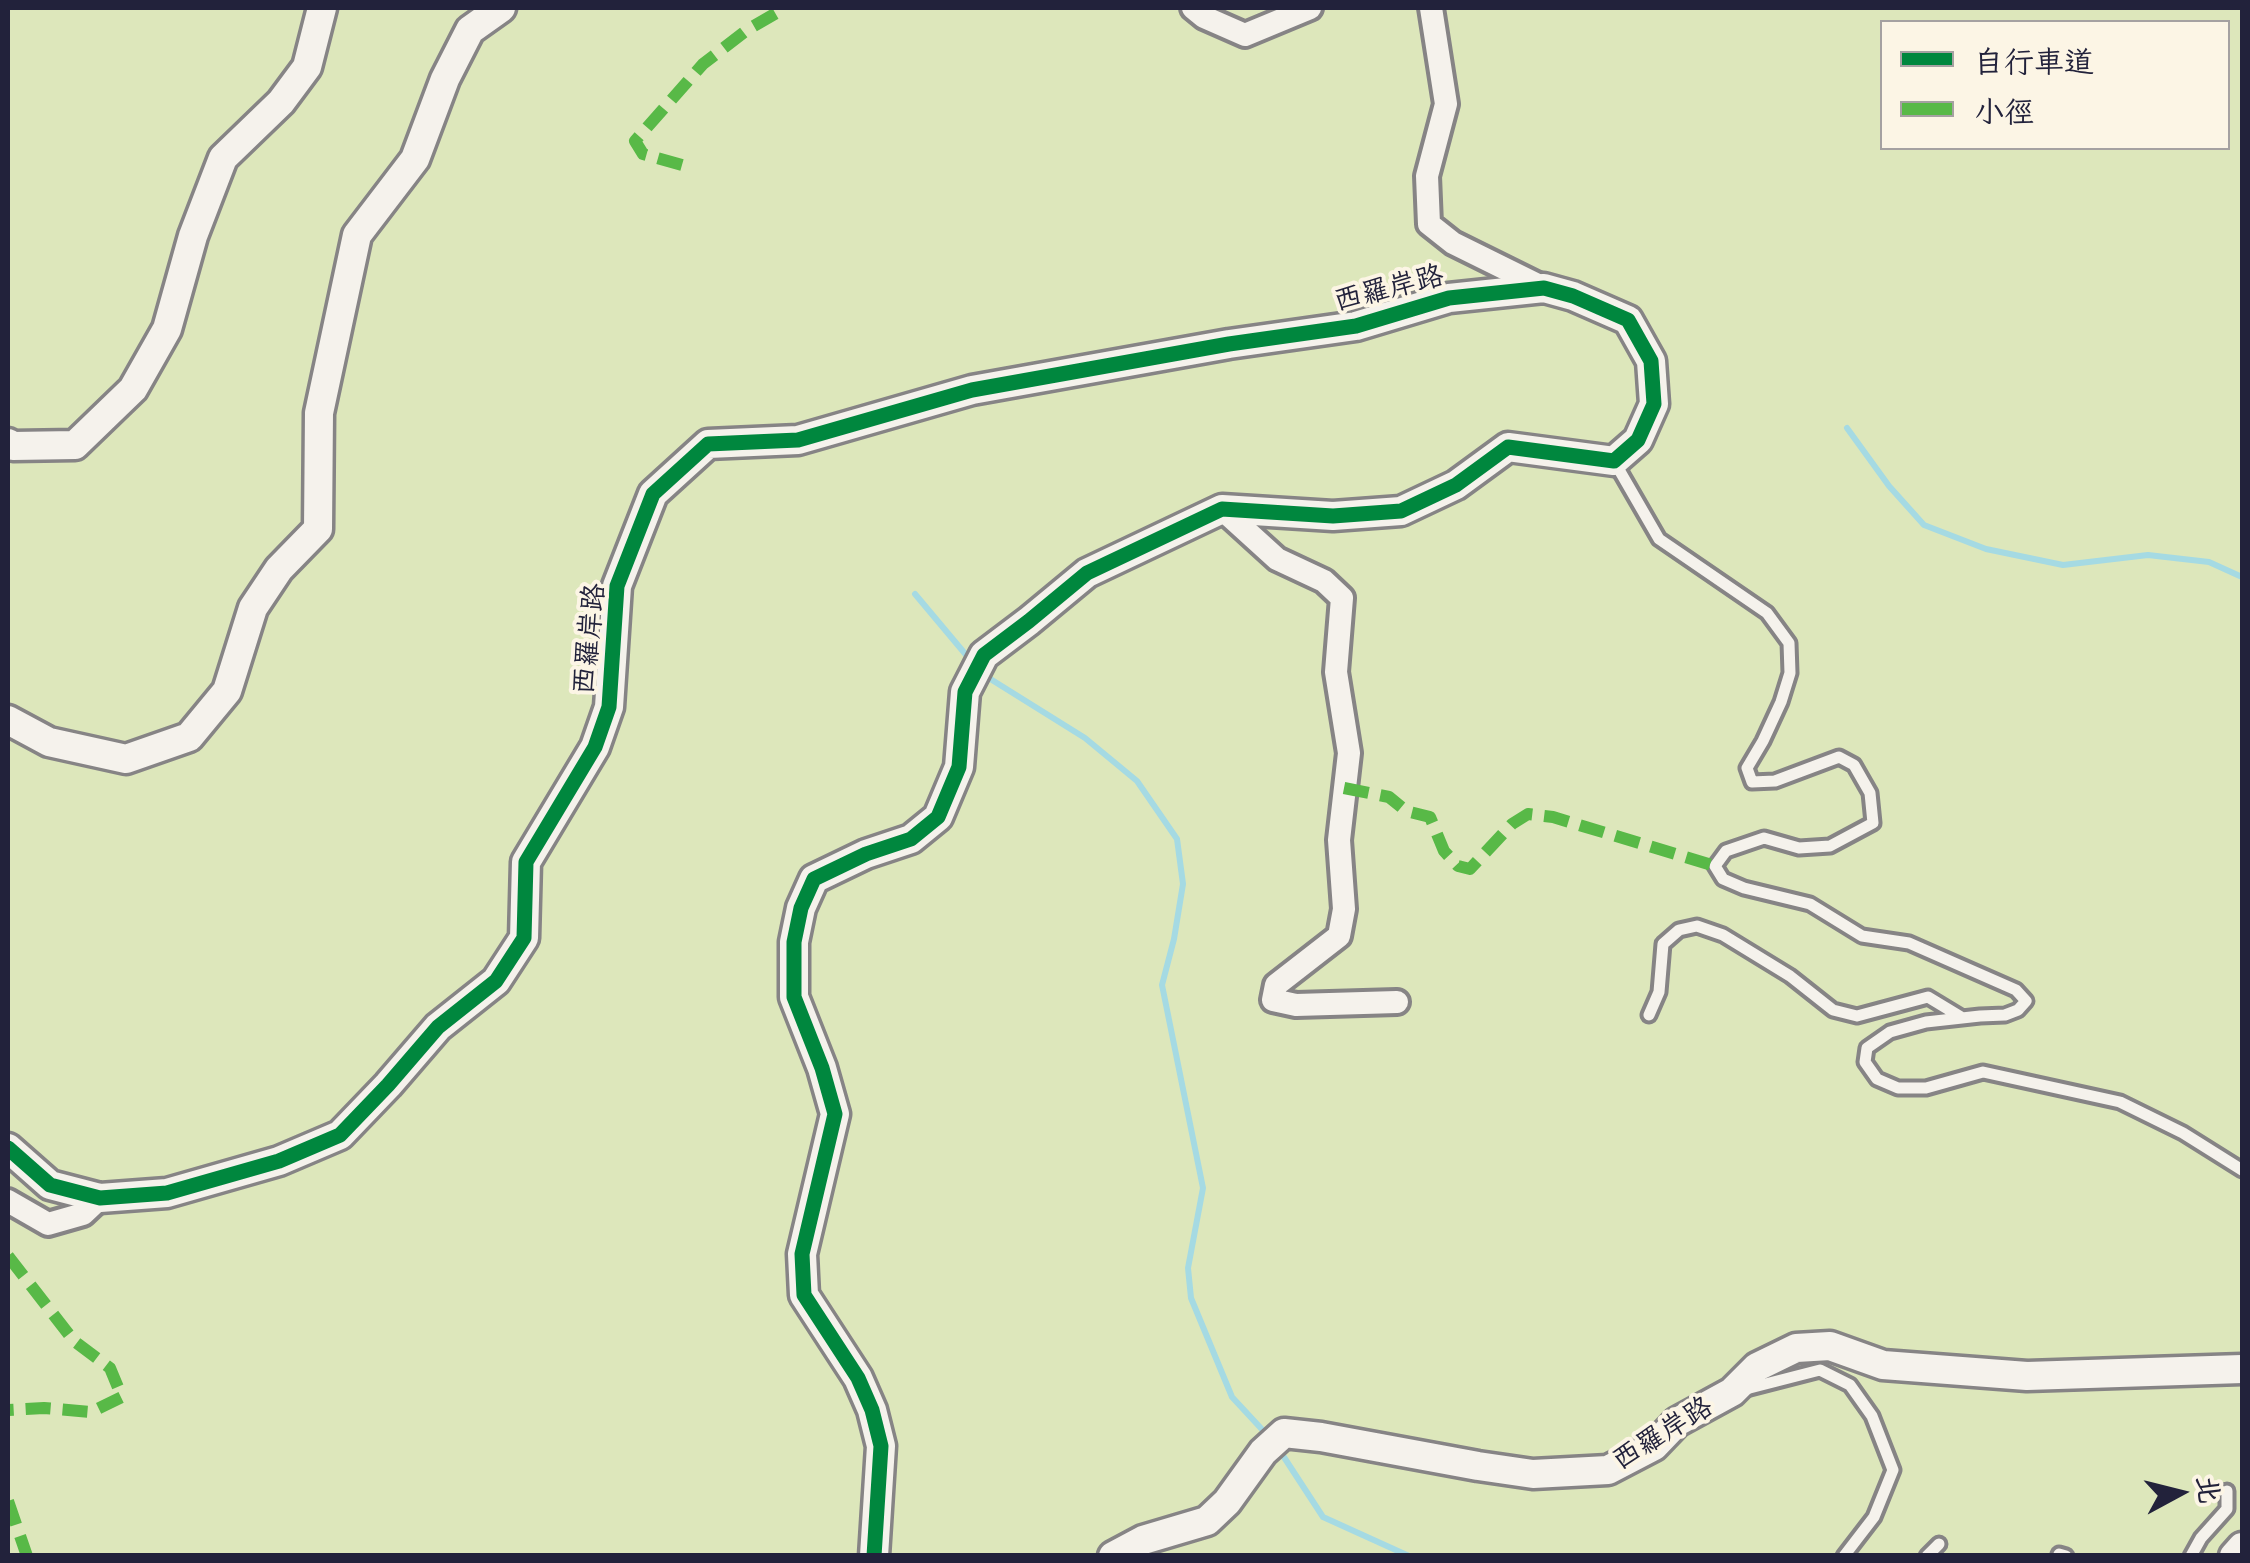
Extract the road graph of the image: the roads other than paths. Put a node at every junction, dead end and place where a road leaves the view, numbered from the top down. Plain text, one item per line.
1 (322, 8) edge
2 (501, 8) edge
3 (1193, 8) edge
4 (1310, 8) edge
5 (1431, 8) edge
6 (1544, 288) junction
7 (8, 442) edge
8 (1614, 461) junction
9 (1222, 510) junction
10 (8, 720) edge
11 (1397, 1002) dead end
12 (1649, 1015) dead end
13 (1962, 1017) junction
14 (8, 1148) edge
15 (2242, 1170) edge
16 (100, 1198) junction
17 (8, 1201) edge
18 (2242, 1369) edge
19 (1732, 1392) junction
20 (2226, 1491) dead end
21 (1939, 1544) dead end
22 (2242, 1547) edge
23 (874, 1556) edge
24 (1113, 1556) edge
25 (1844, 1556) edge
26 (1927, 1556) edge
27 (2192, 1556) edge
28 (2234, 1556) edge

1 - 7 street
2 - 10 street
3 - 4 street
5 - 6 street
6 - 8 street, 西羅岸路
6 - 16 street, 西羅岸路
8 - 9 street
8 - 13 lane
9 - 11 street
9 - 23 street
12 - 13 lane
13 - 15 lane
14 - 16 street, 西羅岸路
16 - 17 street
18 - 19 street, 西羅岸路
19 - 24 street, 西羅岸路
19 - 25 lane
20 - 27 lane
21 - 26 lane
22 - 28 street

